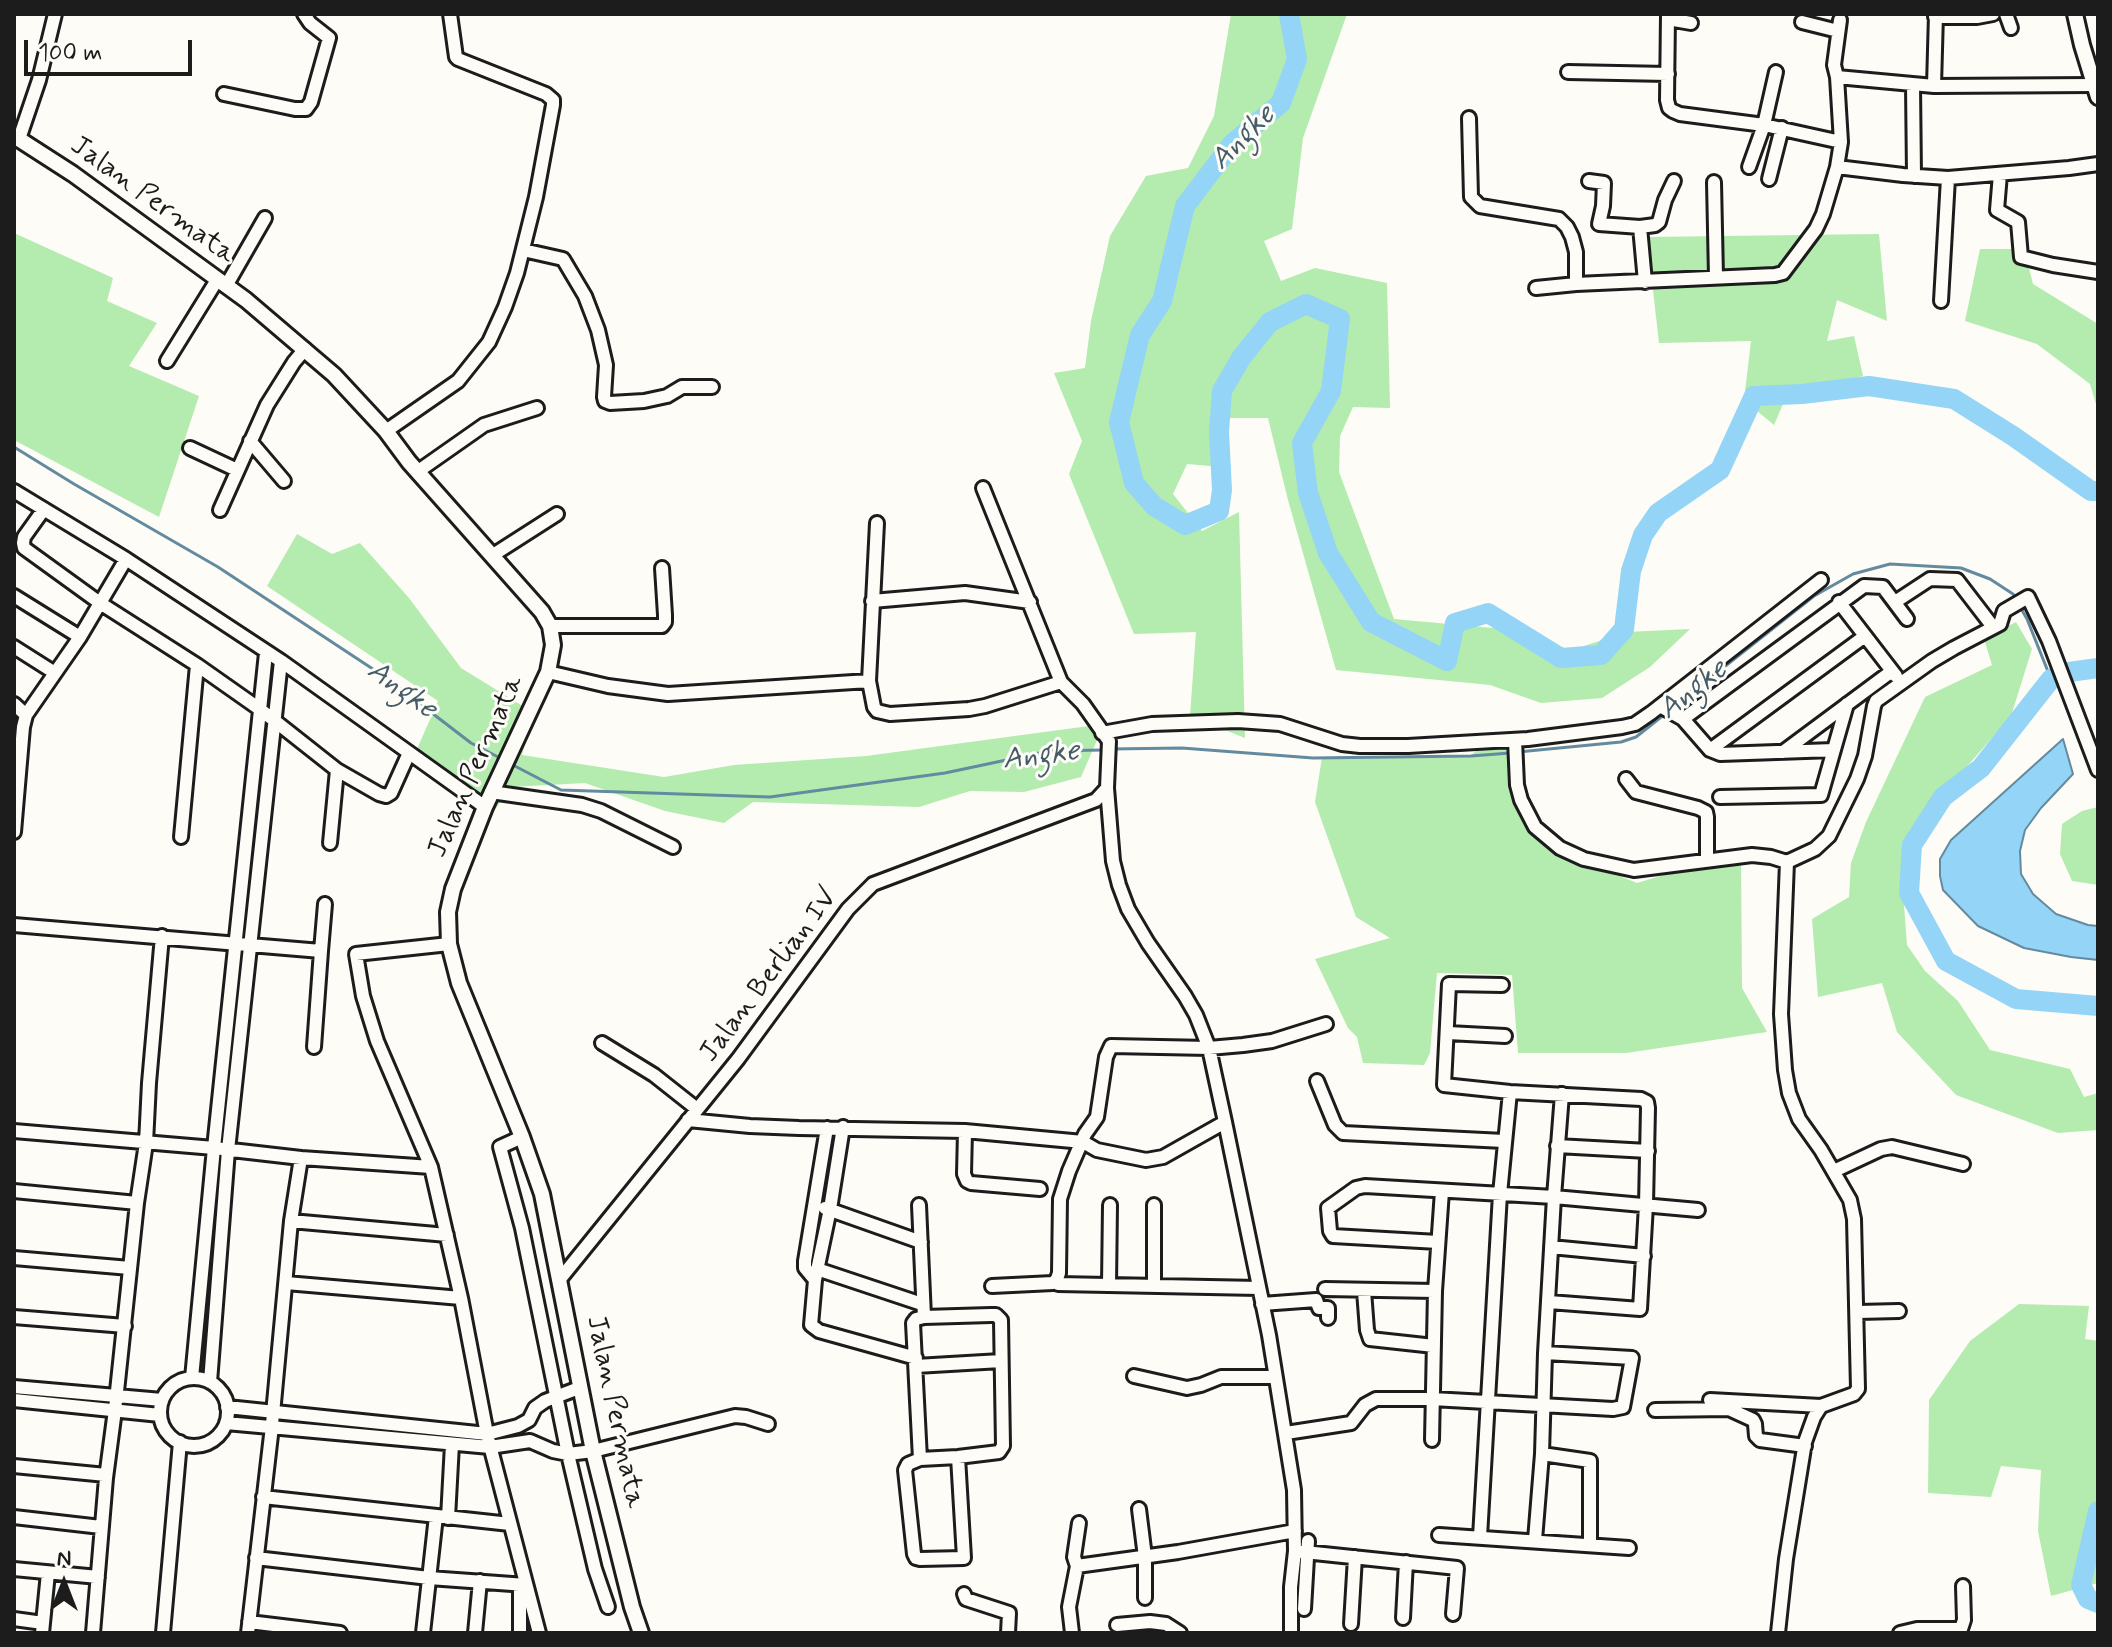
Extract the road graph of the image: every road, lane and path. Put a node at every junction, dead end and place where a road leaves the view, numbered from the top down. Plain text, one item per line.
1 (55, 14) edge
2 (304, 14) edge
3 (450, 14) edge
4 (1993, 14) edge
5 (2006, 14) edge
6 (2075, 14) edge
7 (1936, 15) edge
8 (1668, 17) edge
9 (1802, 22) dead end
10 (1691, 23) dead end
11 (2011, 28) dead end
12 (1568, 72) dead end
13 (1776, 72) dead end
14 (1668, 74) junction
15 (1837, 77) junction
16 (1913, 85) junction
17 (1934, 86) junction
18 (2096, 91) edge
19 (224, 94) dead end
20 (1469, 118) dead end
21 (1764, 125) junction
22 (1782, 128) junction
23 (16, 138) edge
24 (1841, 142) junction
25 (2098, 164) edge
26 (1749, 167) dead end
27 (1837, 167) junction
28 (2000, 174) junction
29 (1914, 176) junction
30 (1948, 178) junction
31 (1769, 179) dead end
32 (1589, 181) dead end
33 (1674, 181) dead end
34 (1714, 182) dead end
35 (265, 218) dead end
36 (1640, 227) junction
37 (523, 250) junction
38 (2098, 272) edge
39 (1716, 277) junction
40 (1645, 282) junction
41 (221, 283) junction
42 (1576, 284) junction
43 (1536, 288) dead end
44 (1941, 301) dead end
45 (305, 349) junction
46 (167, 361) dead end
47 (712, 387) dead end
48 (537, 408) dead end
49 (386, 431) junction
50 (250, 441) junction
51 (190, 448) dead end
52 (237, 470) junction
53 (417, 472) junction
54 (284, 481) dead end
55 (983, 488) dead end
56 (14, 491) edge
57 (44, 509) junction
58 (220, 510) dead end
59 (557, 514) dead end
60 (877, 523) dead end
61 (493, 555) junction
62 (126, 559) junction
63 (662, 568) dead end
64 (1821, 580) dead end
65 (14, 596) edge
66 (872, 601) junction
67 (1030, 602) junction
68 (1839, 602) junction
69 (1895, 602) junction
70 (100, 603) junction
71 (1907, 619) dead end
72 (1990, 623) dead end
73 (550, 626) junction
74 (1865, 636) junction
75 (80, 637) junction
76 (14, 647) edge
77 (266, 653) junction
78 (281, 661) junction
79 (197, 665) junction
80 (548, 672) junction
81 (55, 673) junction
82 (869, 681) junction
83 (1061, 682) junction
84 (14, 704) edge
85 (1847, 704) junction
86 (261, 710) junction
87 (1670, 712) junction
88 (26, 715) junction
89 (274, 721) junction
90 (1106, 737) junction
91 (1515, 745) junction
92 (1710, 750) junction
93 (1834, 750) junction
94 (1783, 752) junction
95 (409, 753) junction
96 (17, 769) edge
97 (337, 770) junction
98 (2098, 770) edge
99 (1626, 779) dead end
100 (494, 786) junction
101 (1107, 788) junction
102 (1720, 797) dead end
103 (485, 807) junction
104 (15, 818) edge
105 (14, 832) edge
106 (181, 837) dead end
107 (330, 843) dead end
108 (673, 847) dead end
109 (1707, 861) junction
110 (1787, 862) junction
111 (325, 904) dead end
112 (14, 925) edge
113 (162, 936) junction
114 (243, 944) junction
115 (449, 944) junction
116 (321, 951) junction
117 (1502, 985) dead end
118 (1326, 1024) dead end
119 (1448, 1033) junction
120 (1505, 1036) dead end
121 (602, 1043) dead end
122 (314, 1047) dead end
123 (1209, 1048) junction
124 (1317, 1081) dead end
125 (1510, 1092) junction
126 (1562, 1094) junction
127 (697, 1109) junction
128 (688, 1120) junction
129 (1225, 1122) junction
130 (843, 1127) junction
131 (827, 1128) junction
132 (14, 1131) edge
133 (965, 1131) junction
134 (522, 1137) junction
135 (1504, 1141) junction
136 (1083, 1142) junction
137 (146, 1143) junction
138 (1557, 1146) junction
139 (214, 1148) junction
140 (228, 1150) junction
141 (1648, 1151) junction
142 (301, 1158) junction
143 (1963, 1164) dead end
144 (431, 1167) junction
145 (1834, 1171) junction
146 (1040, 1189) dead end
147 (14, 1191) edge
148 (1442, 1191) junction
149 (1500, 1194) junction
150 (1554, 1197) junction
151 (137, 1203) junction
152 (814, 1205) junction
153 (919, 1205) dead end
154 (1067, 1205) dead end
155 (1110, 1205) dead end
156 (1154, 1205) dead end
157 (1646, 1205) junction
158 (830, 1209) junction
159 (1698, 1210) dead end
160 (291, 1221) junction
161 (447, 1235) junction
162 (921, 1242) junction
163 (1438, 1242) junction
164 (1551, 1247) junction
165 (1644, 1256) junction
166 (14, 1258) edge
167 (130, 1268) junction
168 (816, 1274) junction
169 (560, 1279) junction
170 (286, 1283) junction
171 (1109, 1285) junction
172 (992, 1286) dead end
173 (1154, 1286) junction
174 (1259, 1288) junction
175 (1325, 1289) dead end
176 (1364, 1291) junction
177 (1435, 1291) junction
178 (461, 1298) junction
179 (1549, 1302) junction
180 (922, 1304) junction
181 (1262, 1304) junction
182 (539, 1309) junction
183 (566, 1310) junction
184 (1899, 1311) dead end
185 (1858, 1312) junction
186 (14, 1317) edge
187 (924, 1317) junction
188 (1328, 1318) dead end
189 (125, 1326) junction
190 (1434, 1346) junction
191 (1545, 1353) junction
192 (1001, 1361) junction
193 (916, 1362) junction
194 (1134, 1376) dead end
195 (1275, 1377) junction
196 (192, 1378) junction
197 (210, 1382) junction
198 (14, 1387) edge
199 (579, 1388) junction
200 (557, 1397) junction
201 (1432, 1399) junction
202 (14, 1400) edge
203 (162, 1400) junction
204 (1710, 1400) dead end
205 (1488, 1401) junction
206 (116, 1403) junction
207 (1542, 1406) junction
208 (1821, 1406) junction
209 (227, 1407) junction
210 (1655, 1410) dead end
211 (272, 1413) junction
212 (160, 1415) junction
213 (226, 1423) junction
214 (768, 1424) dead end
215 (271, 1426) junction
216 (1286, 1433) junction
217 (488, 1440) junction
218 (1432, 1440) dead end
219 (180, 1442) junction
220 (452, 1444) junction
221 (1805, 1446) junction
222 (593, 1451) junction
223 (568, 1454) junction
224 (1542, 1454) junction
225 (958, 1457) junction
226 (920, 1459) junction
227 (14, 1466) edge
228 (106, 1475) junction
229 (263, 1497) junction
230 (1139, 1509) dead end
231 (14, 1517) edge
232 (442, 1517) junction
233 (1079, 1523) dead end
234 (510, 1524) junction
235 (101, 1527) junction
236 (1295, 1531) junction
237 (1439, 1535) dead end
238 (1480, 1537) junction
239 (1535, 1540) junction
240 (1590, 1545) junction
241 (1304, 1548) junction
242 (1629, 1548) dead end
243 (1145, 1557) junction
244 (1355, 1557) junction
245 (256, 1558) junction
246 (1406, 1562) junction
247 (1077, 1566) junction
248 (14, 1569) edge
249 (48, 1573) junction
250 (98, 1577) junction
251 (429, 1578) junction
252 (480, 1581) junction
253 (523, 1584) junction
254 (1963, 1586) dead end
255 (964, 1594) dead end
256 (1145, 1598) dead end
257 (608, 1607) dead end
258 (1304, 1609) dead end
259 (1453, 1614) dead end
260 (1403, 1618) dead end
261 (14, 1619) edge
262 (1351, 1624) dead end
263 (1117, 1625) dead end
264 (43, 1628) edge
265 (248, 1628) edge
266 (93, 1633) edge
267 (163, 1633) edge
268 (340, 1633) edge
269 (423, 1633) edge
270 (475, 1633) edge
271 (520, 1633) edge
272 (539, 1633) edge
273 (641, 1633) edge
274 (1008, 1633) edge
275 (1072, 1633) edge
276 (1180, 1633) edge
277 (1291, 1633) edge
278 (1778, 1633) edge
279 (1900, 1633) edge

1 - 23 street
2 - 19 street
3 - 37 street
4 - 7 street
5 - 11 street
6 - 18 main road
7 - 17 street
8 - 10 street
8 - 14 street
9 - 15 street
12 - 14 street
13 - 21 street
14 - 21 street
15 - 16 street
15 - 24 street
16 - 17 street
16 - 29 street
17 - 18 street
20 - 42 street
21 - 22 street
21 - 26 street
22 - 24 street
22 - 31 street
23 - 41 main road, Jalan Permata
24 - 27 street
25 - 28 street
27 - 29 street
27 - 39 street
28 - 30 street
28 - 38 street
29 - 30 street
30 - 44 street
32 - 36 street
33 - 36 street
34 - 39 street
35 - 41 street
36 - 40 street
37 - 47 street
37 - 49 street
39 - 40 street
40 - 42 street
41 - 45 main road, Jalan Permata
41 - 46 street
42 - 43 street
45 - 49 main road, Jalan Permata
45 - 50 street
48 - 53 street
49 - 53 main road, Jalan Permata
50 - 52 street
50 - 54 street
51 - 52 street
52 - 58 street
53 - 61 main road, Jalan Permata
55 - 67 street
56 - 57 street
57 - 62 street
57 - 70 street
59 - 61 street
60 - 66 street
61 - 73 main road, Jalan Permata
62 - 70 street
62 - 77 street
63 - 73 street
64 - 87 street
65 - 75 street
66 - 67 street
66 - 82 street
67 - 83 street
68 - 69 street
68 - 74 street
68 - 87 street
69 - 71 street
69 - 72 street
70 - 75 street
70 - 79 street
73 - 80 main road, Jalan Permata
74 - 85 street
74 - 92 street
75 - 81 street
76 - 81 street
77 - 78 street
77 - 86 street
78 - 89 street
78 - 95 street
79 - 86 street
79 - 106 street
80 - 82 street
80 - 100 main road, Jalan Permata
81 - 88 street
82 - 83 street
83 - 90 street
84 - 88 street
85 - 93 street
85 - 94 street
86 - 89 street
86 - 114 street
87 - 91 street
87 - 92 street
88 - 96 street
89 - 97 street
89 - 114 street
90 - 91 street
90 - 101 street
91 - 109 street
92 - 94 street
93 - 94 street
93 - 102 street
95 - 97 street
95 - 103 street
96 - 104 street
97 - 107 street
98 - 110 street
99 - 109 street
100 - 103 main road, Jalan Permata
100 - 108 street
101 - 123 street
101 - 127 street, Jalan Berlian IV
103 - 115 main road, Jalan Permata
104 - 105 street
109 - 110 street
110 - 145 street
111 - 116 street
112 - 113 street
113 - 114 street
113 - 137 street
114 - 116 street
114 - 139 street
114 - 140 street
115 - 134 main road, Jalan Permata
115 - 144 street
116 - 122 street
117 - 119 street
118 - 123 street
119 - 120 street
119 - 125 street
121 - 127 street
123 - 129 street
123 - 136 street
124 - 135 street
125 - 126 street
125 - 135 street
126 - 138 street
126 - 141 street
127 - 128 street, Jalan Berlian IV
128 - 131 street
128 - 169 street, Jalan Berlian IV
129 - 136 street
129 - 174 street
130 - 131 street
130 - 133 street
130 - 158 street
131 - 152 street
132 - 137 street
133 - 136 street
133 - 146 street
134 - 169 main road, Jalan Permata
134 - 182 street
135 - 149 street
136 - 172 street
137 - 139 street
137 - 151 street
138 - 141 street
138 - 150 street
139 - 140 street
139 - 196 street
140 - 142 street
140 - 197 street
141 - 157 street
142 - 144 street
142 - 160 street
143 - 145 street
144 - 161 street
145 - 185 street
147 - 151 street
148 - 149 street
148 - 163 street
148 - 163 street
149 - 150 street
149 - 205 street
150 - 157 street
150 - 164 street
151 - 167 street
152 - 158 street
152 - 168 street
153 - 162 street
154 - 171 street
155 - 171 street
156 - 173 street
157 - 159 street
157 - 165 street
158 - 162 street
158 - 168 street
160 - 161 street
160 - 170 street
161 - 178 street
162 - 180 street
163 - 177 street
164 - 165 street
164 - 179 street
165 - 179 street
166 - 167 street
167 - 189 street
168 - 180 street
168 - 193 street
169 - 183 main road, Jalan Permata
170 - 178 street
170 - 211 street
171 - 173 street
173 - 174 street
174 - 181 street
175 - 176 street
176 - 177 street
176 - 190 street
177 - 190 street
178 - 217 street
179 - 191 street
180 - 187 street
181 - 188 street
181 - 195 street
182 - 183 street
182 - 200 street
183 - 199 main road, Jalan Permata
184 - 185 street
185 - 208 street
186 - 189 street
187 - 192 street
187 - 193 street
189 - 206 street
190 - 201 street
191 - 207 street
191 - 207 street
192 - 193 street
192 - 225 street
193 - 226 street
194 - 195 street
195 - 216 street
196 - 197 street
196 - 203 street
197 - 209 street
198 - 206 street
199 - 200 street
199 - 222 main road, Jalan Permata
200 - 217 street
200 - 223 street
201 - 205 street
201 - 216 street
201 - 218 street
202 - 206 street
203 - 206 street
203 - 212 street
204 - 208 street
205 - 207 street
205 - 238 street
206 - 212 street
206 - 228 street
207 - 224 street
208 - 221 street
209 - 211 street
209 - 213 street
210 - 221 street
211 - 215 street
211 - 217 street
212 - 219 street
213 - 215 street
213 - 219 street
214 - 222 street
215 - 220 street
215 - 229 street
216 - 236 street
217 - 220 street
217 - 223 street
217 - 234 street
219 - 267 street
220 - 232 street
221 - 278 street
222 - 223 street
222 - 273 main road, Jalan Permata
223 - 257 street
224 - 239 street
224 - 240 street
225 - 226 street
225 - 226 street
227 - 228 street
228 - 235 street
229 - 232 street
229 - 245 street
230 - 243 street
231 - 235 street
232 - 234 street
232 - 251 street
233 - 247 street
234 - 253 street
235 - 250 street
236 - 241 street
236 - 243 street
237 - 238 street
238 - 239 street
239 - 240 street
240 - 242 street
241 - 244 street
241 - 258 street
241 - 277 street
243 - 247 street
243 - 256 street
244 - 246 street
244 - 262 street
245 - 251 street
245 - 265 street
246 - 259 street
246 - 260 street
247 - 275 street
248 - 249 street
249 - 250 street
249 - 264 street
250 - 266 street
251 - 252 street
251 - 269 street
252 - 253 street
252 - 270 street
253 - 271 street
253 - 272 street
254 - 279 street
255 - 274 street
261 - 264 street
263 - 276 street
265 - 268 street

